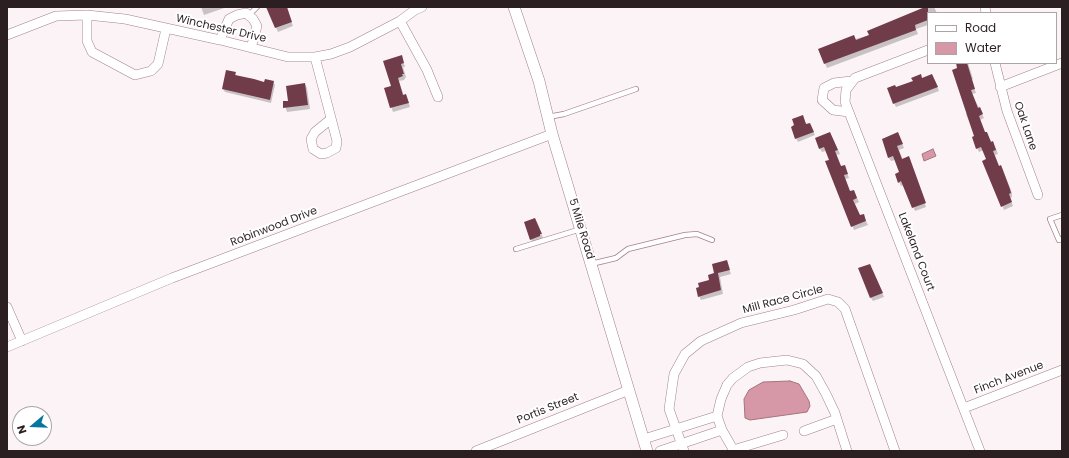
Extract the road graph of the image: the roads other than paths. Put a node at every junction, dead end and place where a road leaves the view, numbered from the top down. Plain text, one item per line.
1 (258, 7) edge
2 (422, 7) edge
3 (514, 7) edge
4 (87, 15) junction
5 (249, 15) junction
6 (400, 21) junction
7 (166, 29) junction
8 (7, 35) edge
9 (220, 40) junction
10 (251, 48) junction
11 (927, 50) edge
12 (315, 57) junction
13 (1062, 63) edge
14 (995, 64) edge
15 (851, 81) junction
16 (1000, 87) junction
17 (636, 89) dead end
18 (438, 97) dead end
19 (849, 112) junction
20 (331, 118) dead end
21 (548, 118) junction
22 (552, 134) junction
23 (1038, 194) dead end
24 (1062, 215) edge
25 (581, 229) junction
26 (1062, 239) edge
27 (712, 240) dead end
28 (516, 249) dead end
29 (591, 264) junction
30 (7, 307) edge
31 (22, 341) junction
32 (7, 347) edge
33 (1062, 370) edge
34 (629, 390) junction
35 (964, 408) junction
36 (717, 416) junction
37 (837, 419) junction
38 (678, 430) junction
39 (722, 430) junction
40 (804, 430) dead end
41 (783, 435) dead end
42 (644, 439) junction
43 (683, 448) edge
44 (734, 450) edge
45 (476, 451) edge
46 (647, 451) edge
47 (660, 451) edge
48 (847, 451) edge
49 (895, 451) edge
50 (980, 451) edge

1 - 5 lane
2 - 6 street, Winchester Drive
3 - 21 street, 5 Mile Road
4 - 7 street, Winchester Drive
4 - 7 street
4 - 8 street, Winchester Drive
5 - 9 street
5 - 10 street
6 - 12 street, Winchester Drive
6 - 18 street
7 - 9 street, Winchester Drive
9 - 10 street, Winchester Drive
10 - 12 street, Winchester Drive
11 - 15 street
12 - 20 street
13 - 16 street
14 - 16 street, Oak Lane
15 - 19 street, Lakeland Court
15 - 19 street
16 - 23 street, Oak Lane
17 - 21 lane
19 - 35 street, Lakeland Court
21 - 22 street, 5 Mile Road
22 - 25 street, 5 Mile Road
22 - 31 street, Robinwood Drive
24 - 26 lane
25 - 28 lane
25 - 29 street, 5 Mile Road
27 - 29 lane
29 - 34 street, 5 Mile Road
30 - 31 street
31 - 32 street, Robinwood Drive
33 - 35 street, Finch Avenue
34 - 42 street, 5 Mile Road
34 - 45 street, Portis Street
35 - 50 street, Lakeland Court
36 - 37 street
36 - 38 street
36 - 39 street
37 - 40 street
37 - 48 street
38 - 42 street
38 - 43 street, Mill Race Circle
38 - 49 street, Mill Race Circle
39 - 43 street
39 - 44 street
41 - 44 street
42 - 46 street, 5 Mile Road
43 - 47 street

